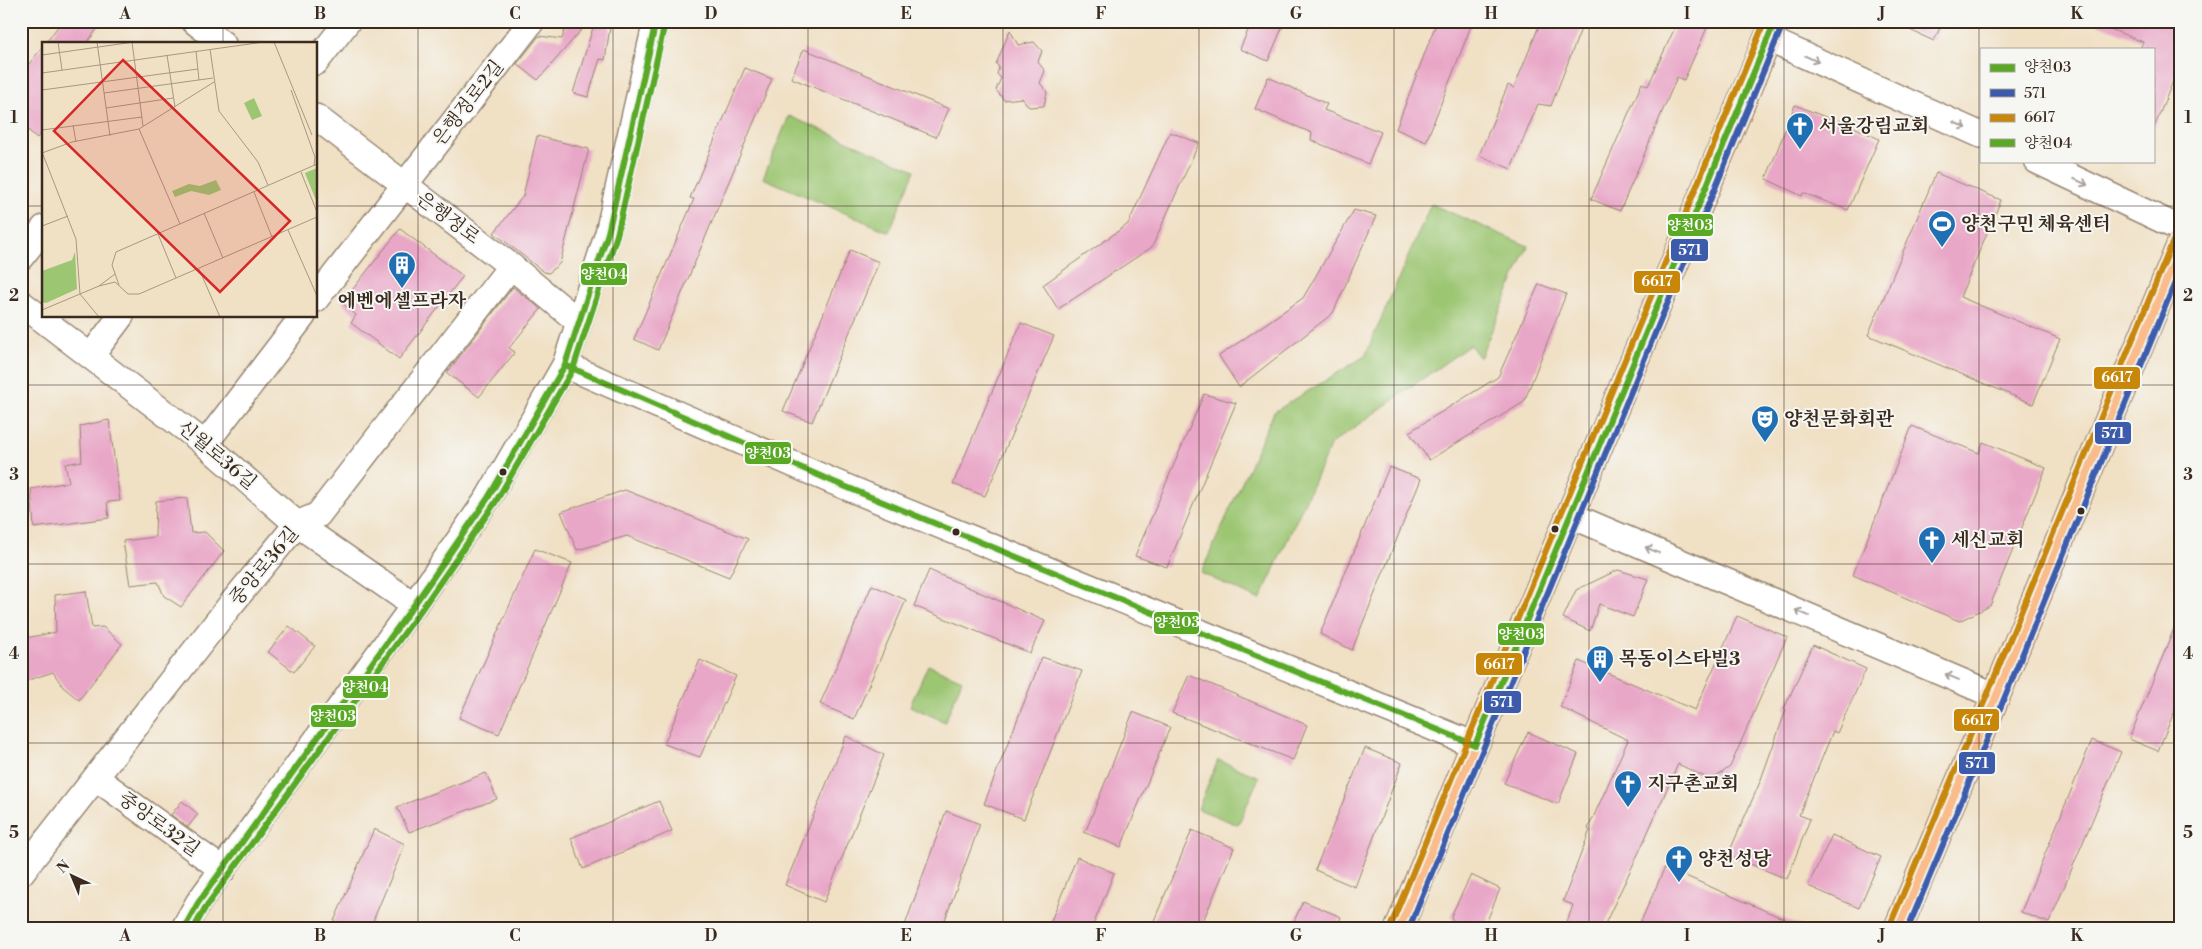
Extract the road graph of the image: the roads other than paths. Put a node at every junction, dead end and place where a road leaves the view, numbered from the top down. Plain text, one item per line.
1 (348, 21) edge
2 (532, 21) edge
3 (656, 21) edge
4 (196, 28) edge
5 (1771, 30) edge
6 (220, 42) edge
7 (318, 59) edge
8 (318, 119) edge
9 (1980, 134) edge
10 (2039, 162) edge
11 (404, 185) junction
12 (2181, 229) edge
13 (42, 231) edge
14 (2181, 244) edge
15 (21, 257) edge
16 (511, 266) junction
17 (318, 296) edge
18 (21, 303) edge
19 (120, 318) edge
20 (301, 318) edge
21 (579, 322) junction
22 (91, 356) junction
23 (565, 365) junction
24 (205, 444) junction
25 (1570, 515) junction
26 (297, 524) junction
27 (414, 605) junction
28 (1996, 696) junction
29 (1475, 745) junction
30 (96, 778) junction
31 (223, 870) junction
32 (21, 872) edge
33 (184, 928) edge
34 (1399, 928) edge
35 (1898, 928) edge

1 - 7 street
2 - 11 street, 은행정로2길
3 - 21 street
4 - 6 street
5 -> 9 street
5 - 25 main road
8 - 11 street, 은행정로
10 -> 12 street
11 - 16 street, 은행정로
11 - 17 street, 은행정로2길
13 - 15 street
14 - 28 main road
16 - 21 street, 은행정로
16 - 26 street, 중앙로36길
18 - 22 street, 신월로36길
19 - 22 street
20 - 24 street
21 - 23 street
22 - 24 street, 신월로36길
23 - 27 street
23 - 29 street
24 - 26 street, 신월로36길
28 -> 25 street
25 - 29 main road
26 - 27 street, 신월로36길
26 - 30 street, 중앙로36길
27 - 31 street
28 - 35 main road
29 - 34 main road
30 - 31 street, 중앙로32길
30 - 32 street, 중앙로36길
31 - 33 street

